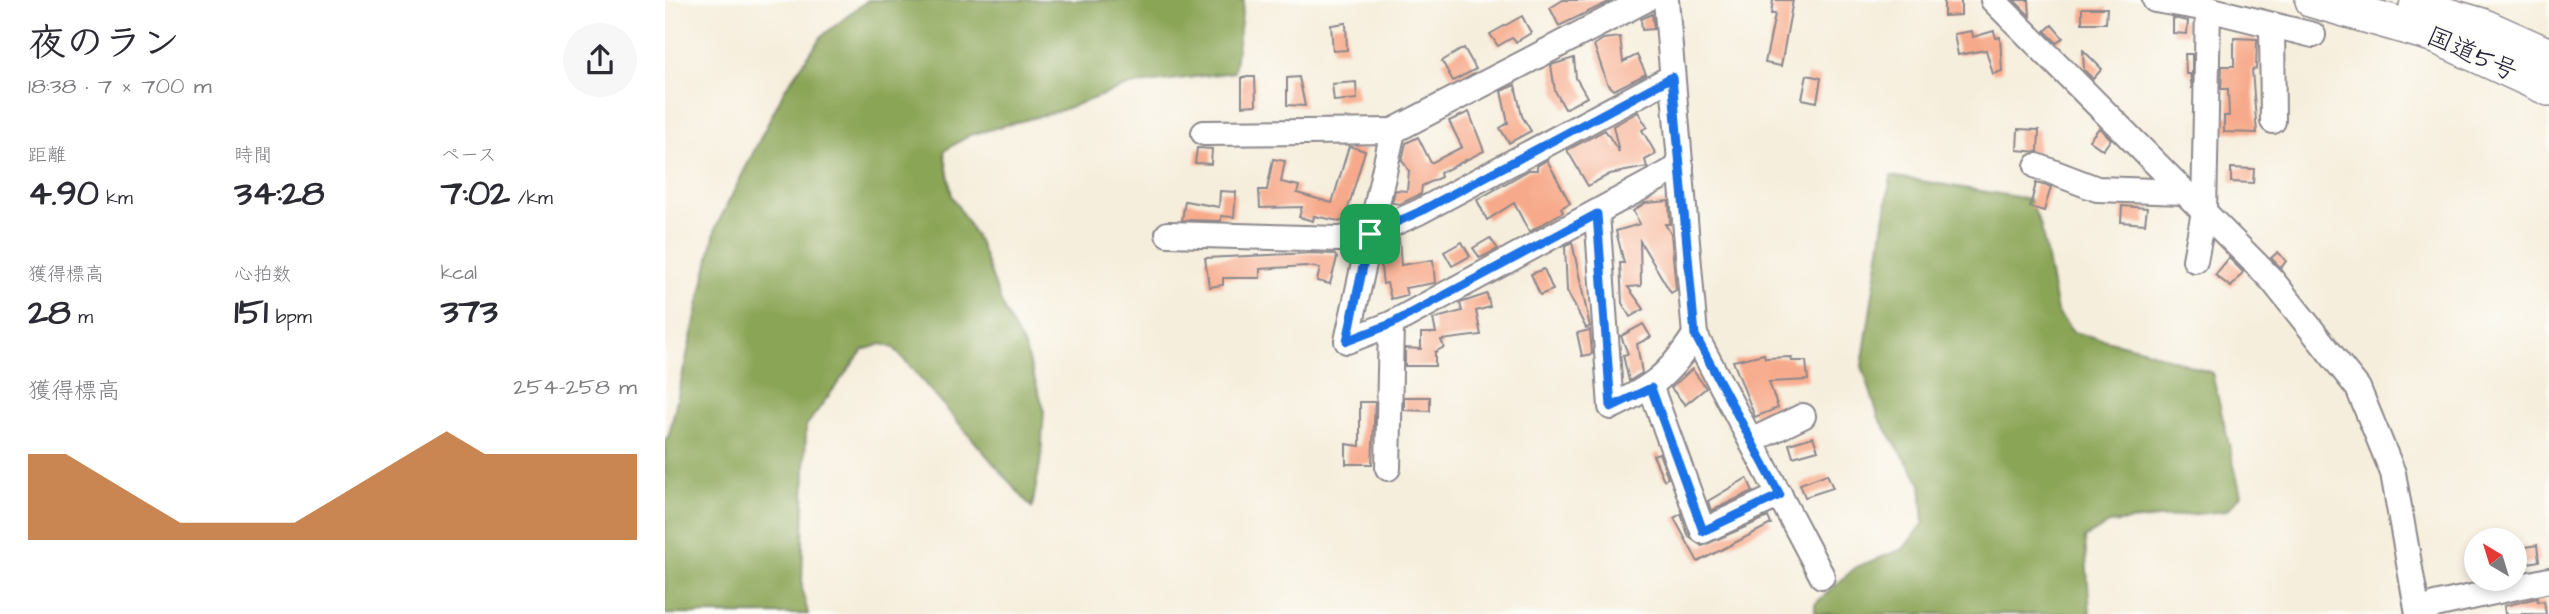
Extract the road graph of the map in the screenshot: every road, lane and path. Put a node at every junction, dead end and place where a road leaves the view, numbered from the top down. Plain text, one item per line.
1 (1645, 0) edge
2 (1666, 0) edge
3 (1993, 0) edge
4 (2155, 0) edge
5 (2313, 0) edge
6 (2393, 0) edge
7 (2208, 9) junction
8 (2272, 24) junction
9 (2313, 35) dead end
10 (2549, 55) edge
11 (1672, 77) junction
12 (2549, 88) edge
13 (2273, 121) dead end
14 (1393, 131) junction
15 (1204, 132) dead end
16 (1681, 166) junction
17 (2037, 166) dead end
18 (2184, 192) junction
19 (2204, 212) junction
20 (1597, 214) junction
21 (1168, 234) dead end
22 (1370, 234) junction
23 (2195, 260) dead end
24 (1391, 324) junction
25 (1695, 335) junction
26 (1651, 388) junction
27 (1803, 416) dead end
28 (1753, 440) junction
29 (1388, 468) dead end
30 (1780, 495) junction
31 (1822, 576) dead end
32 (2549, 580) edge
33 (2419, 614) edge

1 - 14 street
2 - 11 street
3 - 18 street
4 - 7 street
5 - 12 highway, 国道5号
6 - 10 highway, 国道5号
7 - 8 street
7 - 19 street
8 - 9 street
8 - 13 street
11 - 16 street
11 - 22 street
14 - 15 street
14 - 22 street
16 - 20 street
16 - 25 street
17 - 18 street
18 - 19 street
19 - 23 street
19 - 33 street
20 - 24 street
20 - 26 street
21 - 22 street
22 - 24 street
24 - 29 street
25 - 26 street
25 - 28 street
26 - 30 street
27 - 28 street
28 - 30 street
30 - 31 street
32 - 33 street

